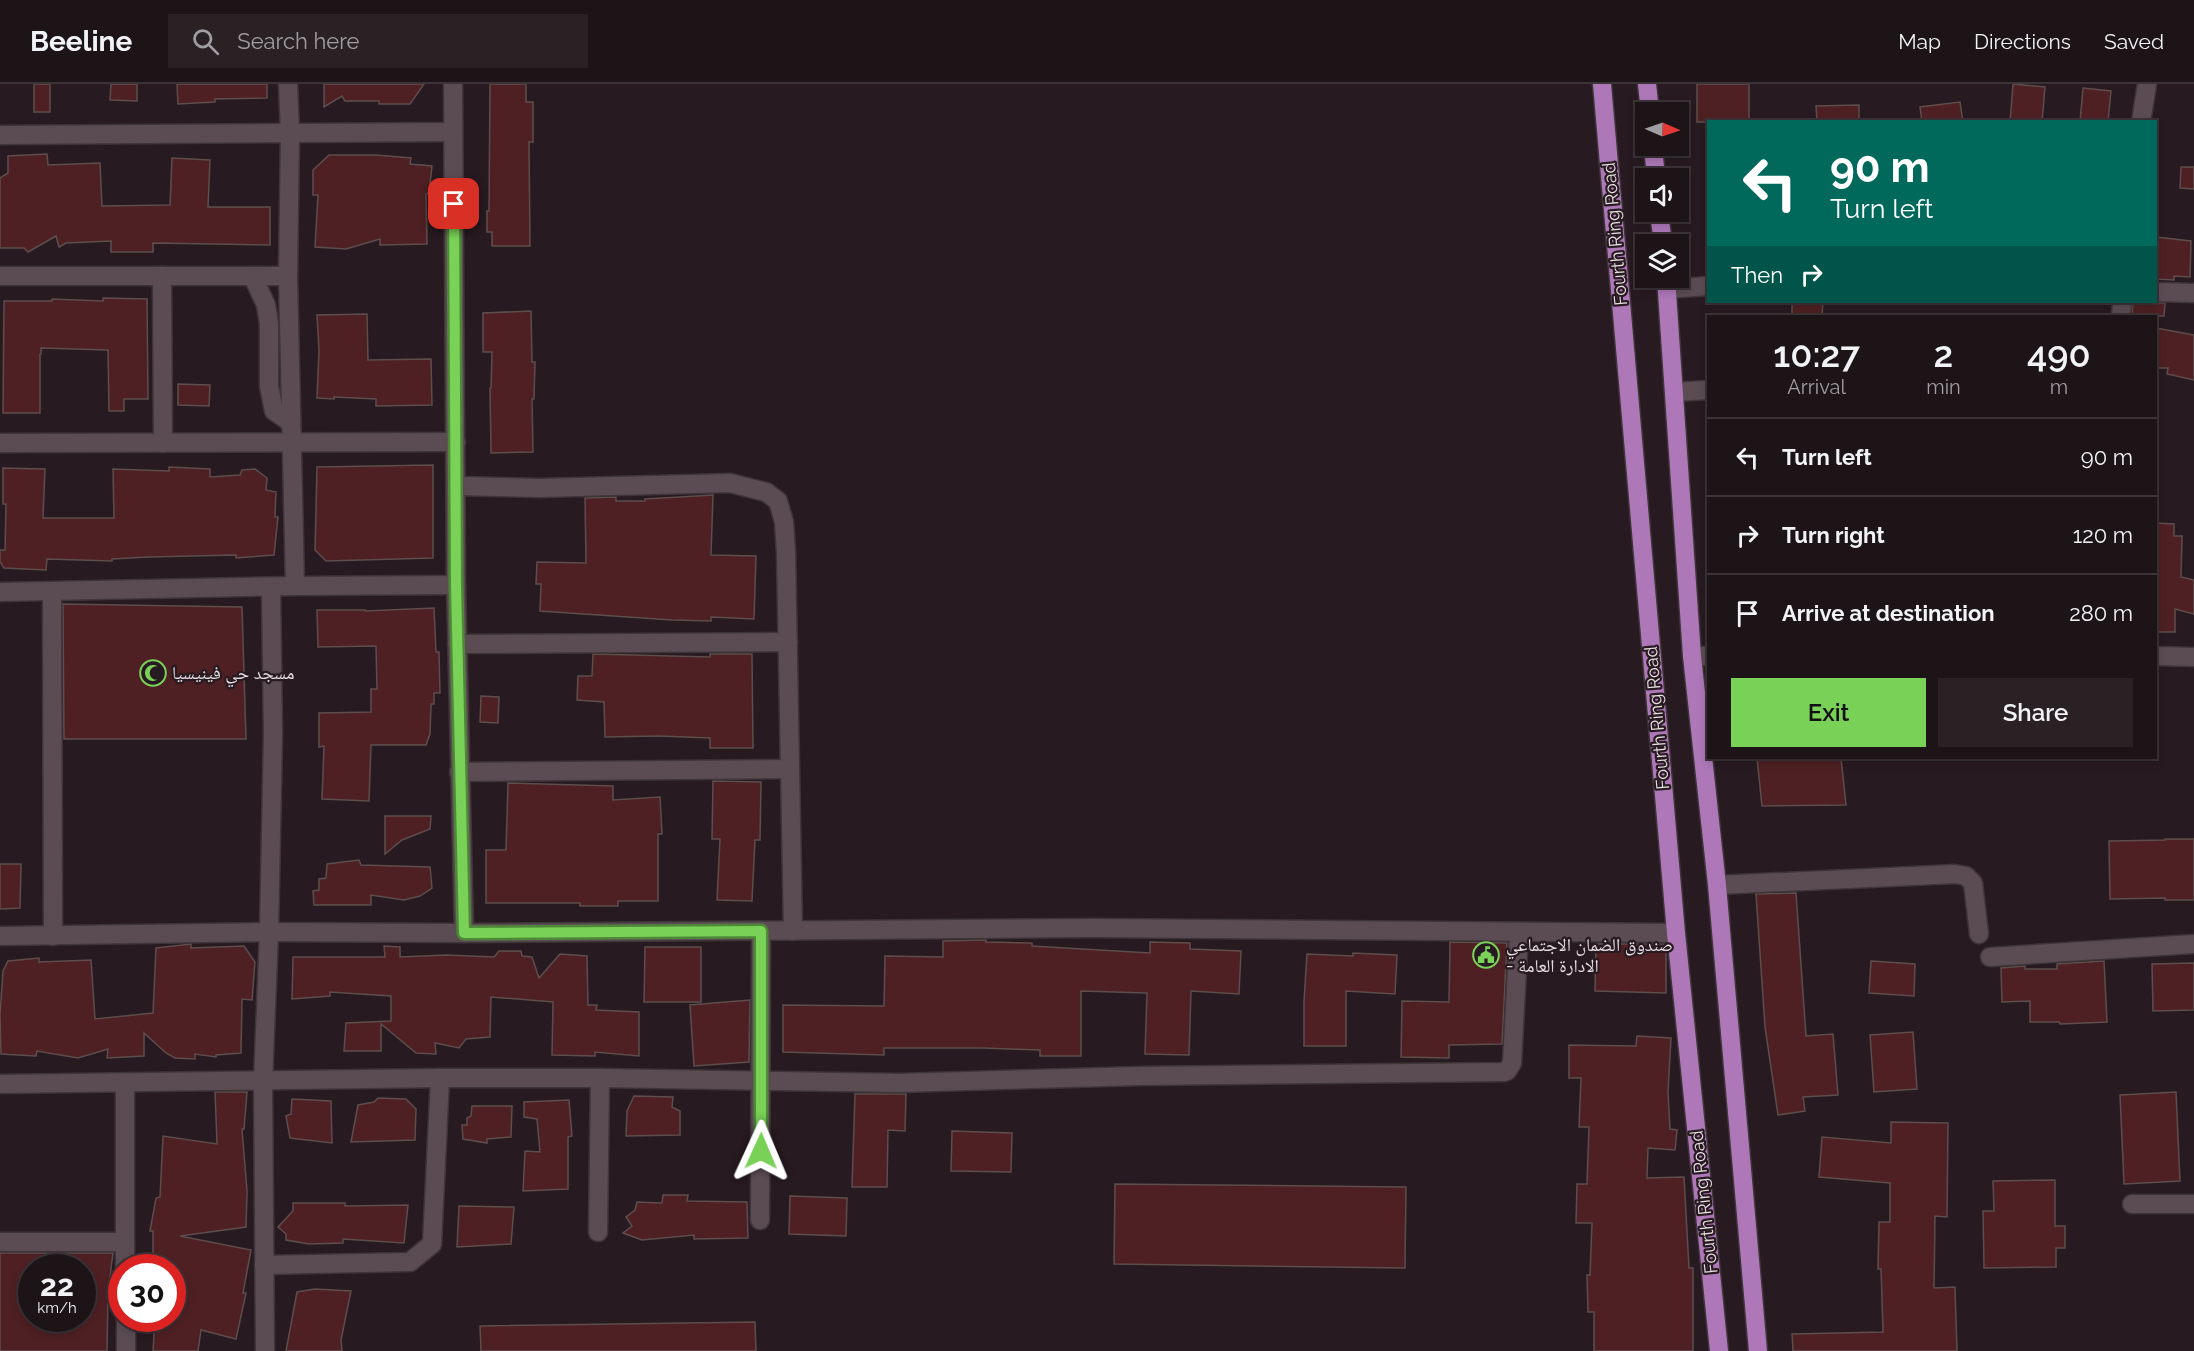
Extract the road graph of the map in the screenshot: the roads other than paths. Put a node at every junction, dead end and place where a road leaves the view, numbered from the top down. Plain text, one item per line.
1 (288, 84) edge
2 (453, 84) edge
3 (1602, 84) edge
4 (1647, 84) edge
5 (2147, 84) edge
6 (1649, 102) edge
7 (2141, 120) edge
8 (453, 132) junction
9 (290, 133) junction
10 (0, 135) edge
11 (0, 276) edge
12 (162, 276) junction
13 (254, 276) junction
14 (288, 276) junction
15 (1689, 285) edge
16 (1707, 286) edge
17 (1667, 288) edge
18 (2157, 292) edge
19 (2194, 293) edge
20 (1707, 390) edge
21 (1674, 392) junction
22 (291, 423) junction
23 (456, 442) junction
24 (0, 443) edge
25 (163, 443) junction
26 (292, 443) junction
27 (456, 486) junction
28 (295, 585) junction
29 (456, 585) junction
30 (271, 587) junction
31 (0, 592) edge
32 (52, 592) junction
33 (788, 642) junction
34 (457, 644) junction
35 (1700, 656) edge
36 (2157, 656) edge
37 (2194, 657) edge
38 (1707, 750) edge
39 (1708, 759) edge
40 (790, 769) junction
41 (459, 772) junction
42 (1717, 885) junction
43 (794, 930) junction
44 (761, 931) junction
45 (269, 932) junction
46 (1519, 932) junction
47 (464, 933) junction
48 (1676, 933) junction
49 (1979, 934) dead end
50 (0, 936) edge
51 (53, 936) junction
52 (2194, 944) edge
53 (1990, 957) dead end
54 (440, 1078) junction
55 (600, 1078) junction
56 (263, 1082) junction
57 (762, 1082) junction
58 (0, 1084) edge
59 (125, 1084) junction
60 (2132, 1204) dead end
61 (2194, 1204) edge
62 (760, 1220) dead end
63 (598, 1232) dead end
64 (0, 1242) edge
65 (125, 1242) junction
66 (125, 1254) edge
67 (264, 1265) junction
68 (126, 1332) edge
69 (126, 1351) edge
70 (265, 1351) edge
71 (1719, 1351) edge
72 (1758, 1351) edge

1 - 9 street
2 - 8 street
3 - 48 main road, Fourth Ring Road
4 - 6 main road
5 - 7 street
8 - 9 street
8 - 23 street
9 - 10 street
9 - 14 street
11 - 12 street
12 - 13 street
12 - 25 street
13 - 14 street
13 - 22 street
14 - 22 street
15 - 16 street
17 - 21 main road
18 - 19 street
20 - 21 street
21 - 35 main road
22 - 26 street
23 - 26 street
23 - 27 street
24 - 25 street
25 - 26 street
26 - 28 street
27 - 29 street
27 - 33 street
28 - 29 street
28 - 30 street
29 - 34 street
30 - 32 street
30 - 45 street
31 - 32 street
32 - 51 street
33 - 34 street
33 - 40 street
34 - 41 street
35 - 38 main road
36 - 37 street
39 - 42 main road
40 - 41 street
40 - 43 street
41 - 47 street
42 - 49 street
42 - 72 main road
43 - 44 street
43 - 46 street
44 - 47 street
44 - 57 street
45 - 47 street
45 - 51 street
45 - 56 street
46 - 48 street
46 - 57 street
48 - 71 main road, Fourth Ring Road
50 - 51 street
52 - 53 street
54 - 55 street
54 - 56 street
54 - 67 street
55 - 57 street
55 - 63 street
56 - 59 street
56 - 67 street
57 - 62 street
58 - 59 street
59 - 65 street
60 - 61 street
64 - 65 street
65 - 66 street
67 - 70 street
68 - 69 street

